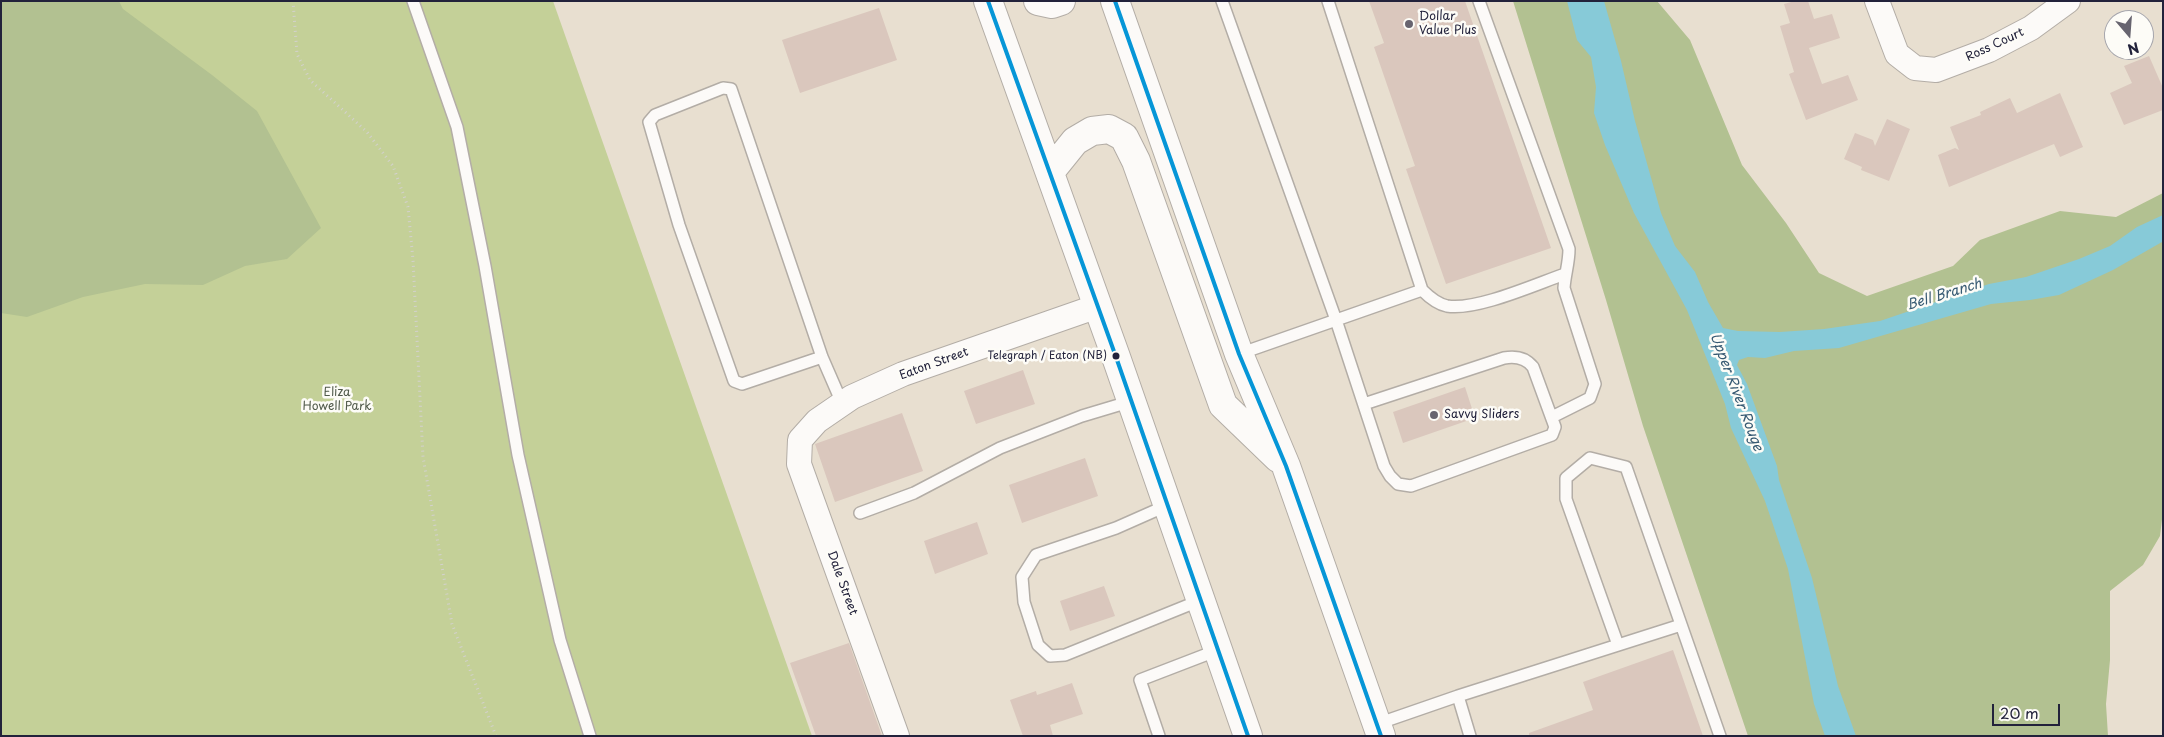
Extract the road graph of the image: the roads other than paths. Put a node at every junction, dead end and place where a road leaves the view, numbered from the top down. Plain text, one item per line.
1 (412, 1) edge
2 (988, 1) edge
3 (1038, 1) edge
4 (1061, 1) edge
5 (1115, 1) edge
6 (1222, 1) edge
7 (1328, 1) edge
8 (1479, 1) edge
9 (1877, 1) edge
10 (2068, 1) edge
11 (1050, 172) junction
12 (1565, 274) junction
13 (1422, 290) junction
14 (1098, 306) junction
15 (1336, 320) junction
16 (1239, 354) junction
17 (822, 357) junction
18 (1132, 401) junction
19 (842, 404) junction
20 (1364, 404) junction
21 (1552, 417) junction
22 (808, 431) joint
23 (1286, 466) junction
24 (1168, 505) junction
25 (860, 513) dead end
26 (1201, 600) junction
27 (1681, 625) junction
28 (1618, 645) junction
29 (1218, 650) junction
30 (1458, 696) junction
31 (1379, 730) edge
32 (590, 736) edge
33 (897, 736) edge
34 (1159, 736) edge
35 (1248, 736) edge
36 (1470, 736) edge
37 (1720, 736) edge

1 - 32 lane
2 - 11 main road
3 - 4 main road
5 - 16 main road
6 - 15 lane
7 - 13 lane
8 - 12 lane
9 - 10 street, Ross Court
11 - 14 main road
11 - 23 main road
12 - 13 lane
12 - 21 lane
13 - 15 lane
14 - 18 main road
14 - 19 street, Eaton Street
15 - 16 lane
15 - 20 lane
16 - 23 main road
17 - 17 lane
17 - 19 lane
18 - 24 main road
18 - 25 lane
19 - 22 street, Eaton Street
20 - 21 lane
20 - 21 lane
22 - 33 street, Dale Street
23 - 31 main road
24 - 26 main road
24 - 26 lane
26 - 29 main road
27 - 28 lane
27 - 28 lane
27 - 37 lane
28 - 30 lane
29 - 34 lane
29 - 35 main road
30 - 31 lane
30 - 36 lane

